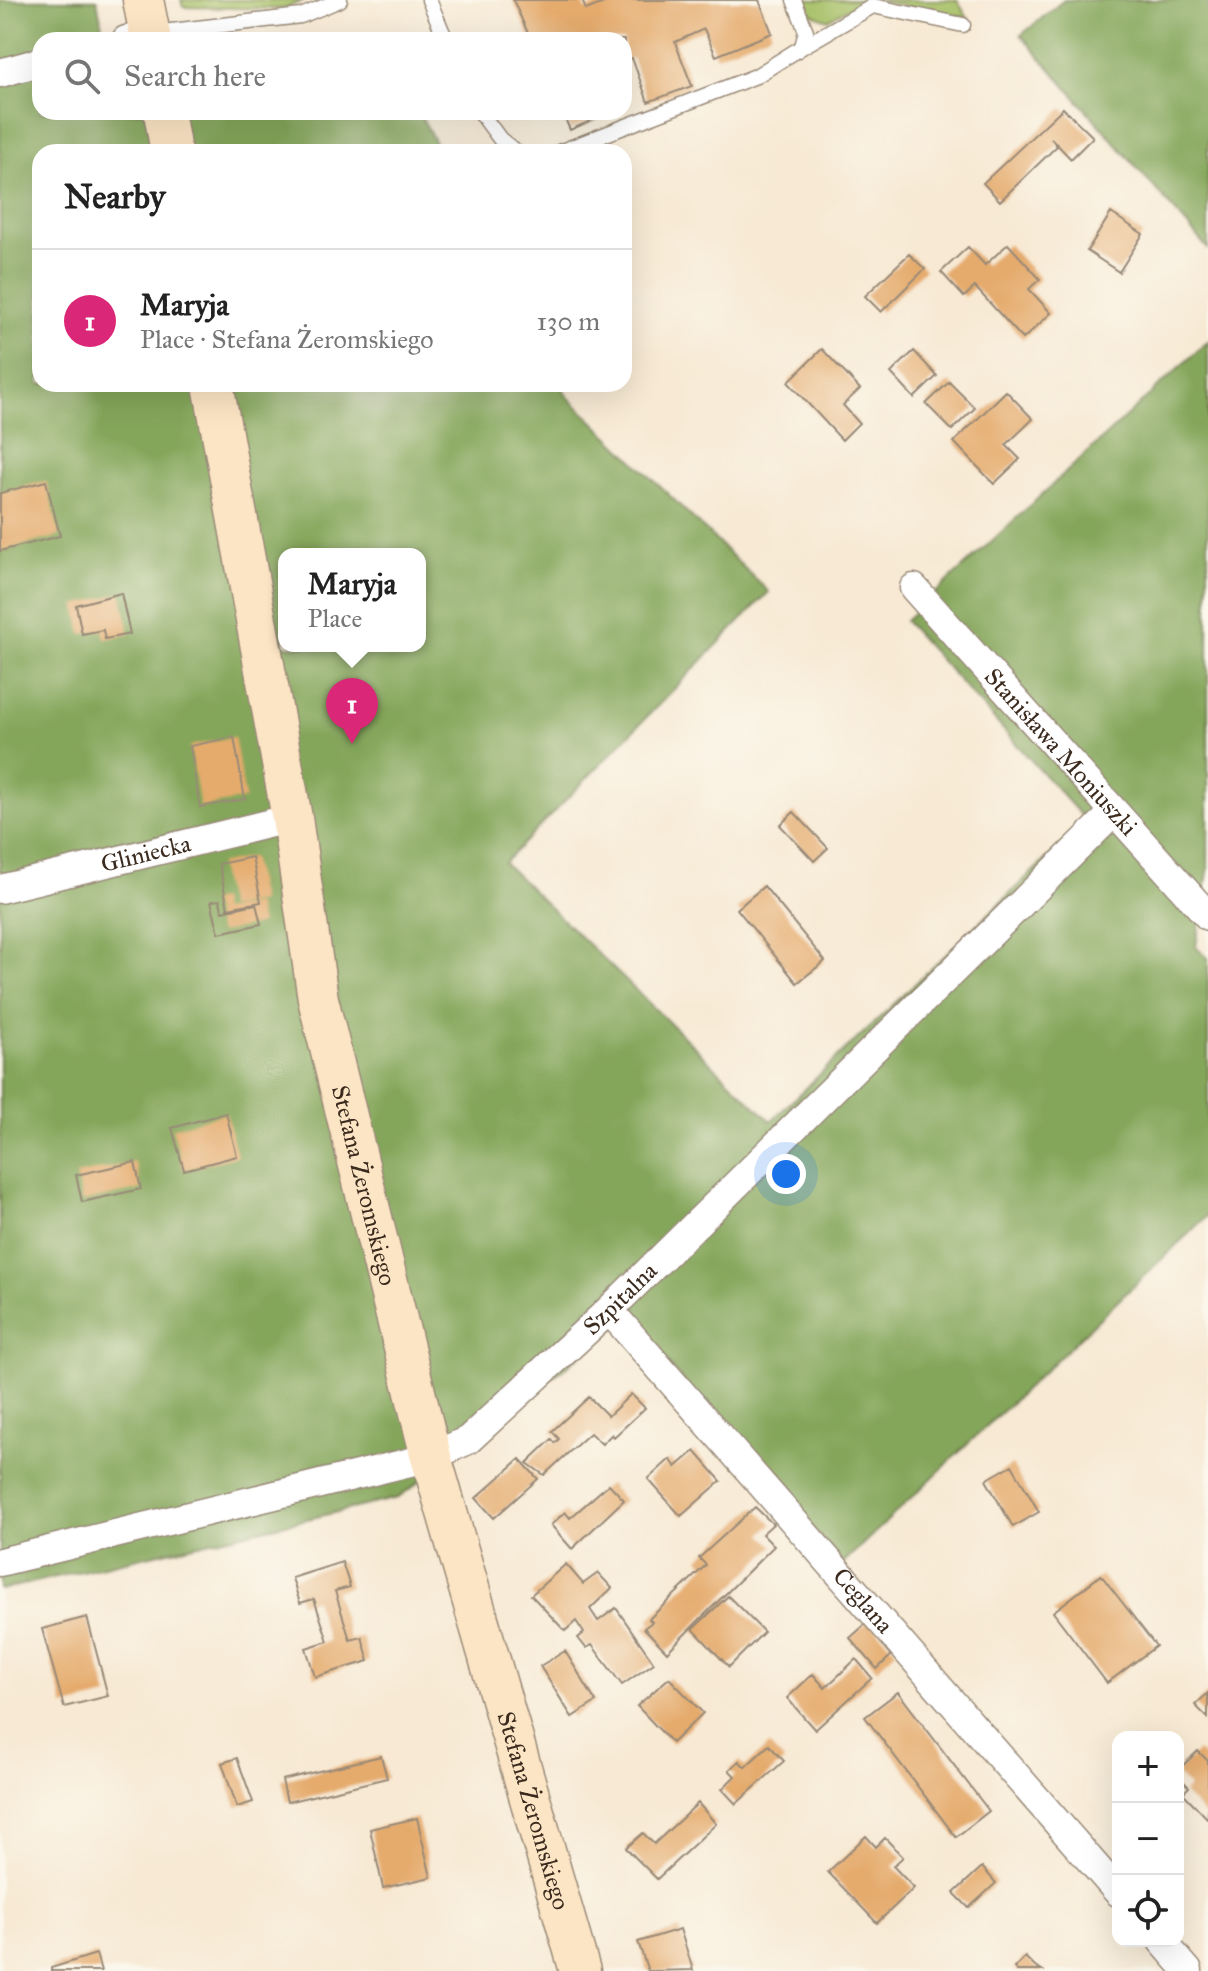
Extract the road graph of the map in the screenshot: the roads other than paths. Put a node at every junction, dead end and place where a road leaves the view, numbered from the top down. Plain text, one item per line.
1 (340, 0) edge
2 (429, 0) edge
3 (794, 0) edge
4 (803, 24) junction
5 (963, 25) dead end
6 (142, 28) edge
7 (830, 31) junction
8 (443, 32) edge
9 (802, 47) junction
10 (32, 64) edge
11 (0, 73) edge
12 (165, 120) edge
13 (486, 120) edge
14 (170, 144) edge
15 (506, 144) edge
16 (580, 144) edge
17 (214, 392) edge
18 (914, 588) dead end
19 (1114, 812) junction
20 (292, 818) junction
21 (0, 889) edge
22 (1208, 916) edge
23 (609, 1310) junction
24 (431, 1457) junction
25 (0, 1562) edge
26 (1112, 1885) edge
27 (1167, 1947) edge
28 (580, 1971) edge
29 (1188, 1971) edge

1 - 6 lane
2 - 8 lane
3 - 4 lane
4 - 7 lane
4 - 9 lane
5 - 7 lane
7 - 9 lane
9 - 16 lane
10 - 11 street
12 - 14 main road
13 - 15 lane
17 - 20 main road, Stefana Żeromskiego
18 - 19 street, Stanisława Moniuszki
19 - 22 street, Stanisława Moniuszki
19 - 23 street, Szpitalna
20 - 21 street, Gliniecka
20 - 24 main road, Stefana Żeromskiego
23 - 24 street, Szpitalna
23 - 26 street, Ceglana
24 - 25 street, Szpitalna
24 - 28 main road, Stefana Żeromskiego
27 - 29 street

